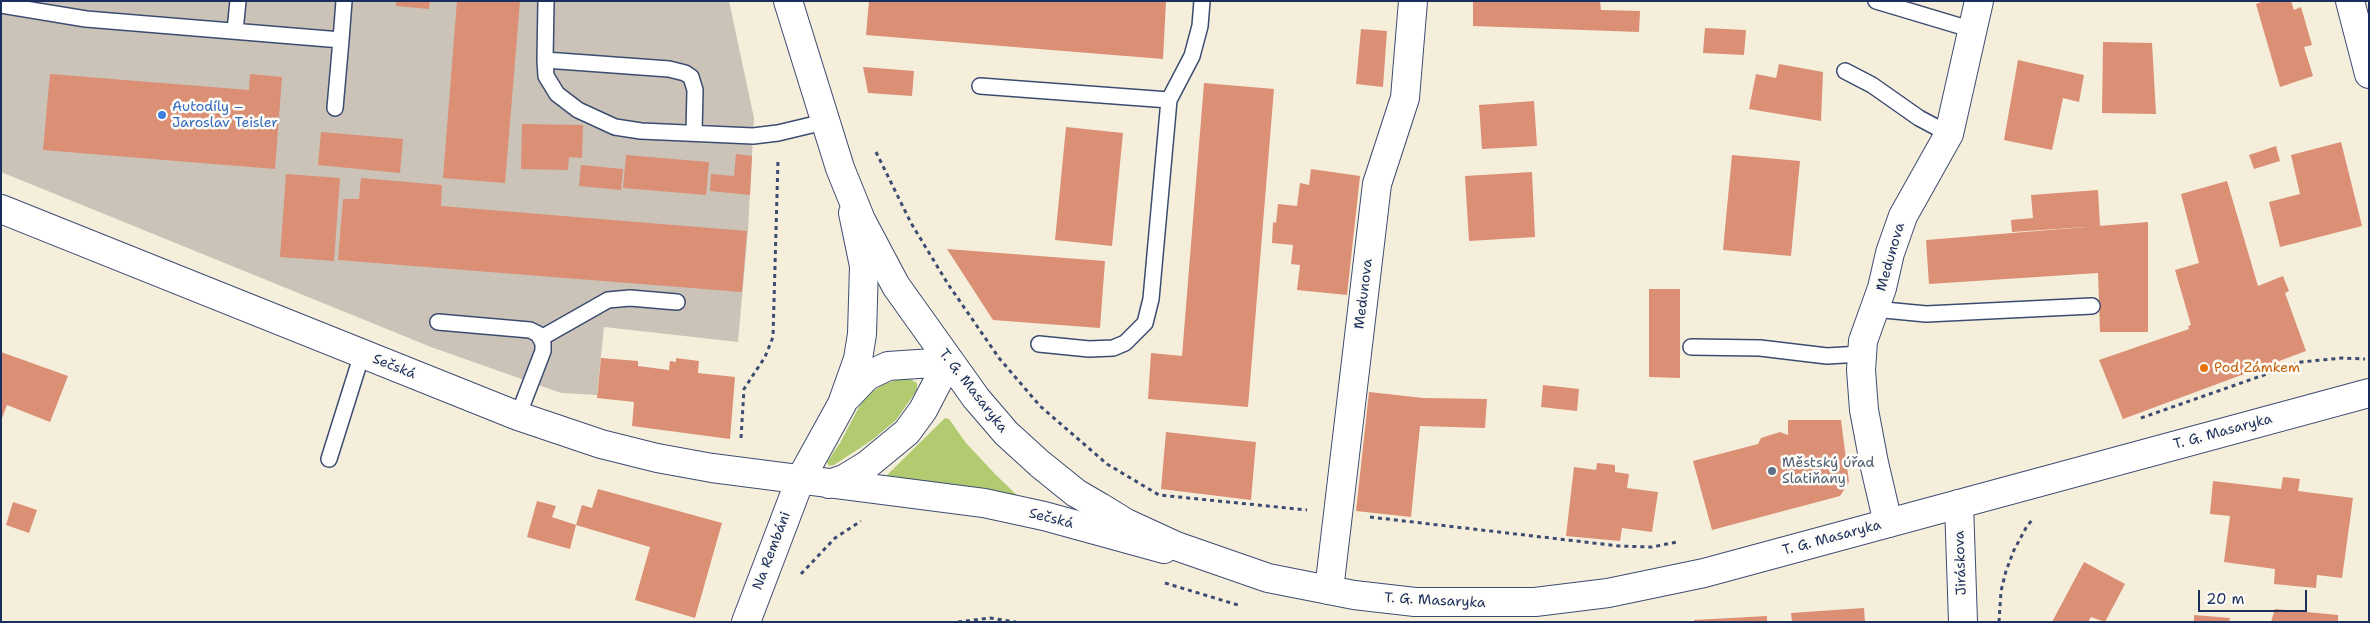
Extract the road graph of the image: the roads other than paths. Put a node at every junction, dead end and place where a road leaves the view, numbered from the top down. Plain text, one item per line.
1 (238, 1) edge
2 (344, 1) edge
3 (546, 1) edge
4 (788, 1) edge
5 (1202, 1) edge
6 (1413, 1) edge
7 (1876, 1) edge
8 (1979, 1) edge
9 (2350, 1) edge
10 (1, 5) edge
11 (1973, 30) junction
12 (235, 32) junction
13 (341, 40) junction
14 (545, 60) junction
15 (1845, 71) dead end
16 (2369, 74) edge
17 (980, 86) dead end
18 (1169, 100) junction
19 (335, 108) dead end
20 (824, 122) junction
21 (694, 133) junction
22 (1949, 134) junction
23 (840, 168) junction
24 (1, 209) edge
25 (677, 302) dead end
26 (2092, 306) dead end
27 (1874, 310) junction
28 (438, 322) dead end
29 (541, 338) junction
30 (1040, 344) dead end
31 (1691, 347) dead end
32 (362, 354) junction
33 (1861, 354) junction
34 (948, 362) junction
35 (2369, 392) edge
36 (842, 404) junction
37 (518, 416) junction
38 (328, 459) dead end
39 (800, 480) junction
40 (830, 484) junction
41 (1959, 504) junction
42 (1888, 523) junction
43 (1268, 578) junction
44 (1329, 590) junction
45 (746, 622) edge
46 (1963, 622) edge

1 - 12 lane
2 - 13 lane
3 - 14 lane
4 - 20 street, T. G. Masaryka
5 - 18 lane
6 - 44 street, Medunova
7 - 11 lane
8 - 11 street, Medunova
9 - 16 street
10 - 12 lane
11 - 22 street, Medunova
12 - 13 lane
13 - 19 lane
14 - 21 lane
14 - 21 lane
15 - 22 lane
17 - 18 lane
18 - 30 lane
20 - 21 lane
20 - 23 street, T. G. Masaryka
22 - 27 street, Medunova
23 - 34 street, T. G. Masaryka
23 - 36 street
24 - 32 street, Sečská
25 - 29 lane
26 - 27 lane
27 - 33 street, Medunova
28 - 29 lane
29 - 37 lane
31 - 33 lane
32 - 37 street, Sečská
32 - 38 lane
33 - 42 street, Medunova
34 - 36 street
34 - 40 street
34 - 43 street, T. G. Masaryka
35 - 41 street, T. G. Masaryka
36 - 39 street
37 - 39 street, Sečská
39 - 40 street, Sečská
39 - 45 street, Na Rembáni
40 - 43 street, Sečská
41 - 42 street, T. G. Masaryka
41 - 46 street, Jiráskova
42 - 44 street, T. G. Masaryka
43 - 44 street, T. G. Masaryka

